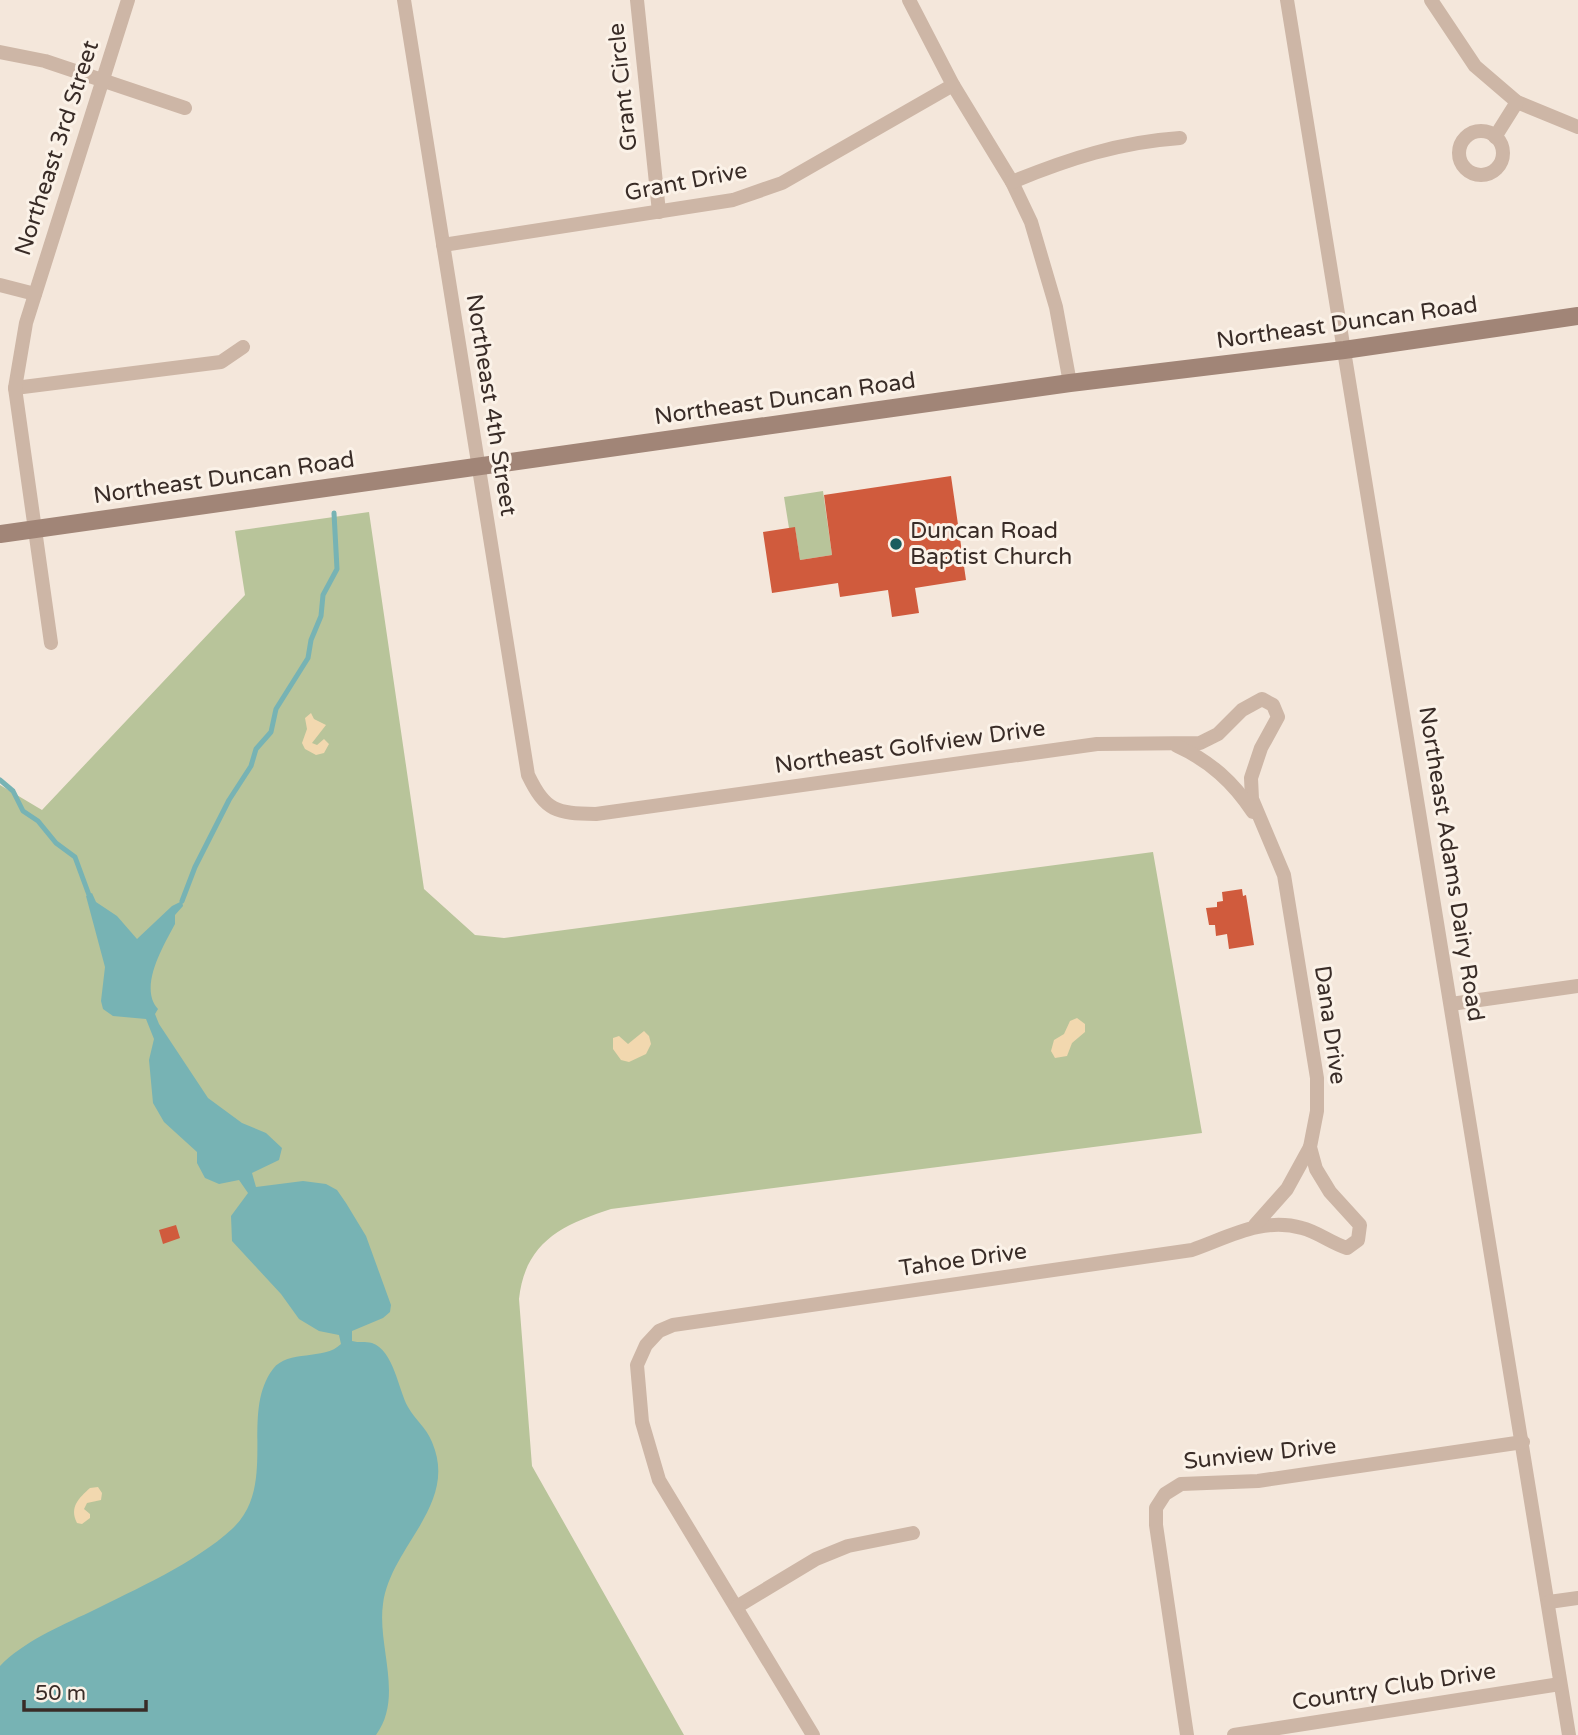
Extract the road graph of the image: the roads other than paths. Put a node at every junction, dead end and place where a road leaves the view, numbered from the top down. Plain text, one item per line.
1 (128, 0) edge
2 (404, 0) edge
3 (637, 0) edge
4 (910, 0) edge
5 (1287, 0) edge
6 (1431, 0) edge
7 (0, 52) edge
8 (103, 79) junction
9 (953, 85) junction
10 (1517, 102) junction
11 (185, 107) dead end
12 (1578, 127) edge
13 (1495, 137) dead end
14 (1180, 138) dead end
15 (1013, 182) junction
16 (659, 212) junction
17 (443, 245) junction
18 (0, 285) edge
19 (35, 293) junction
20 (1578, 316) edge
21 (243, 347) dead end
22 (1344, 350) junction
23 (1070, 383) junction
24 (15, 388) junction
25 (477, 466) junction
26 (36, 529) junction
27 (0, 534) edge
28 (51, 643) dead end
29 (1262, 699) joint
30 (1175, 745) junction
31 (551, 809) joint
32 (1261, 825) junction
33 (1578, 986) edge
34 (1451, 1004) junction
35 (1310, 1147) junction
36 (1255, 1225) junction
37 (1523, 1442) junction
38 (913, 1533) dead end
39 (1578, 1598) edge
40 (1549, 1602) junction
41 (738, 1606) junction
42 (1560, 1684) junction
43 (813, 1735) edge
44 (1187, 1735) edge
45 (1234, 1735) edge
46 (1569, 1735) edge

1 - 8 street, Northeast 3rd Street
2 - 17 street, Northeast 4th Street
3 - 16 street, Grant Circle
4 - 9 street
5 - 22 street, Northeast Adams Dairy Road
6 - 10 street
7 - 8 street
8 - 11 street
8 - 19 street, Northeast 3rd Street
9 - 15 street
9 - 16 street, Grant Drive
10 - 12 street
10 - 13 street
14 - 15 street
15 - 23 street
16 - 17 street, Grant Drive
17 - 25 street, Northeast 4th Street
18 - 19 street
19 - 24 street, Northeast 3rd Street
20 - 22 street, Northeast Duncan Road
21 - 24 street
22 - 23 street, Northeast Duncan Road
22 - 34 street, Northeast Adams Dairy Road
23 - 25 street, Northeast Duncan Road
24 - 26 street, Northeast 3rd Street
25 - 26 street, Northeast Duncan Road
25 - 31 street, Northeast 4th Street
26 - 27 street, Northeast Duncan Road
26 - 28 street, Northeast 3rd Street
29 - 30 street, Northeast Golfview Drive
29 - 32 street, Dana Drive
30 - 31 street, Northeast Golfview Drive
30 - 32 street, Dana Drive
32 - 35 street, Dana Drive
33 - 34 street
34 - 37 street, Northeast Adams Dairy Road
35 - 36 street, Tahoe Drive
35 - 36 street, Tahoe Drive
36 - 41 street, Tahoe Drive
37 - 40 street, Northeast Adams Dairy Road
37 - 44 street, Sunview Drive
38 - 41 street
39 - 40 street
40 - 42 street, Northeast Adams Dairy Road
41 - 43 street
42 - 45 street, Country Club Drive
42 - 46 street, Northeast Adams Dairy Road

